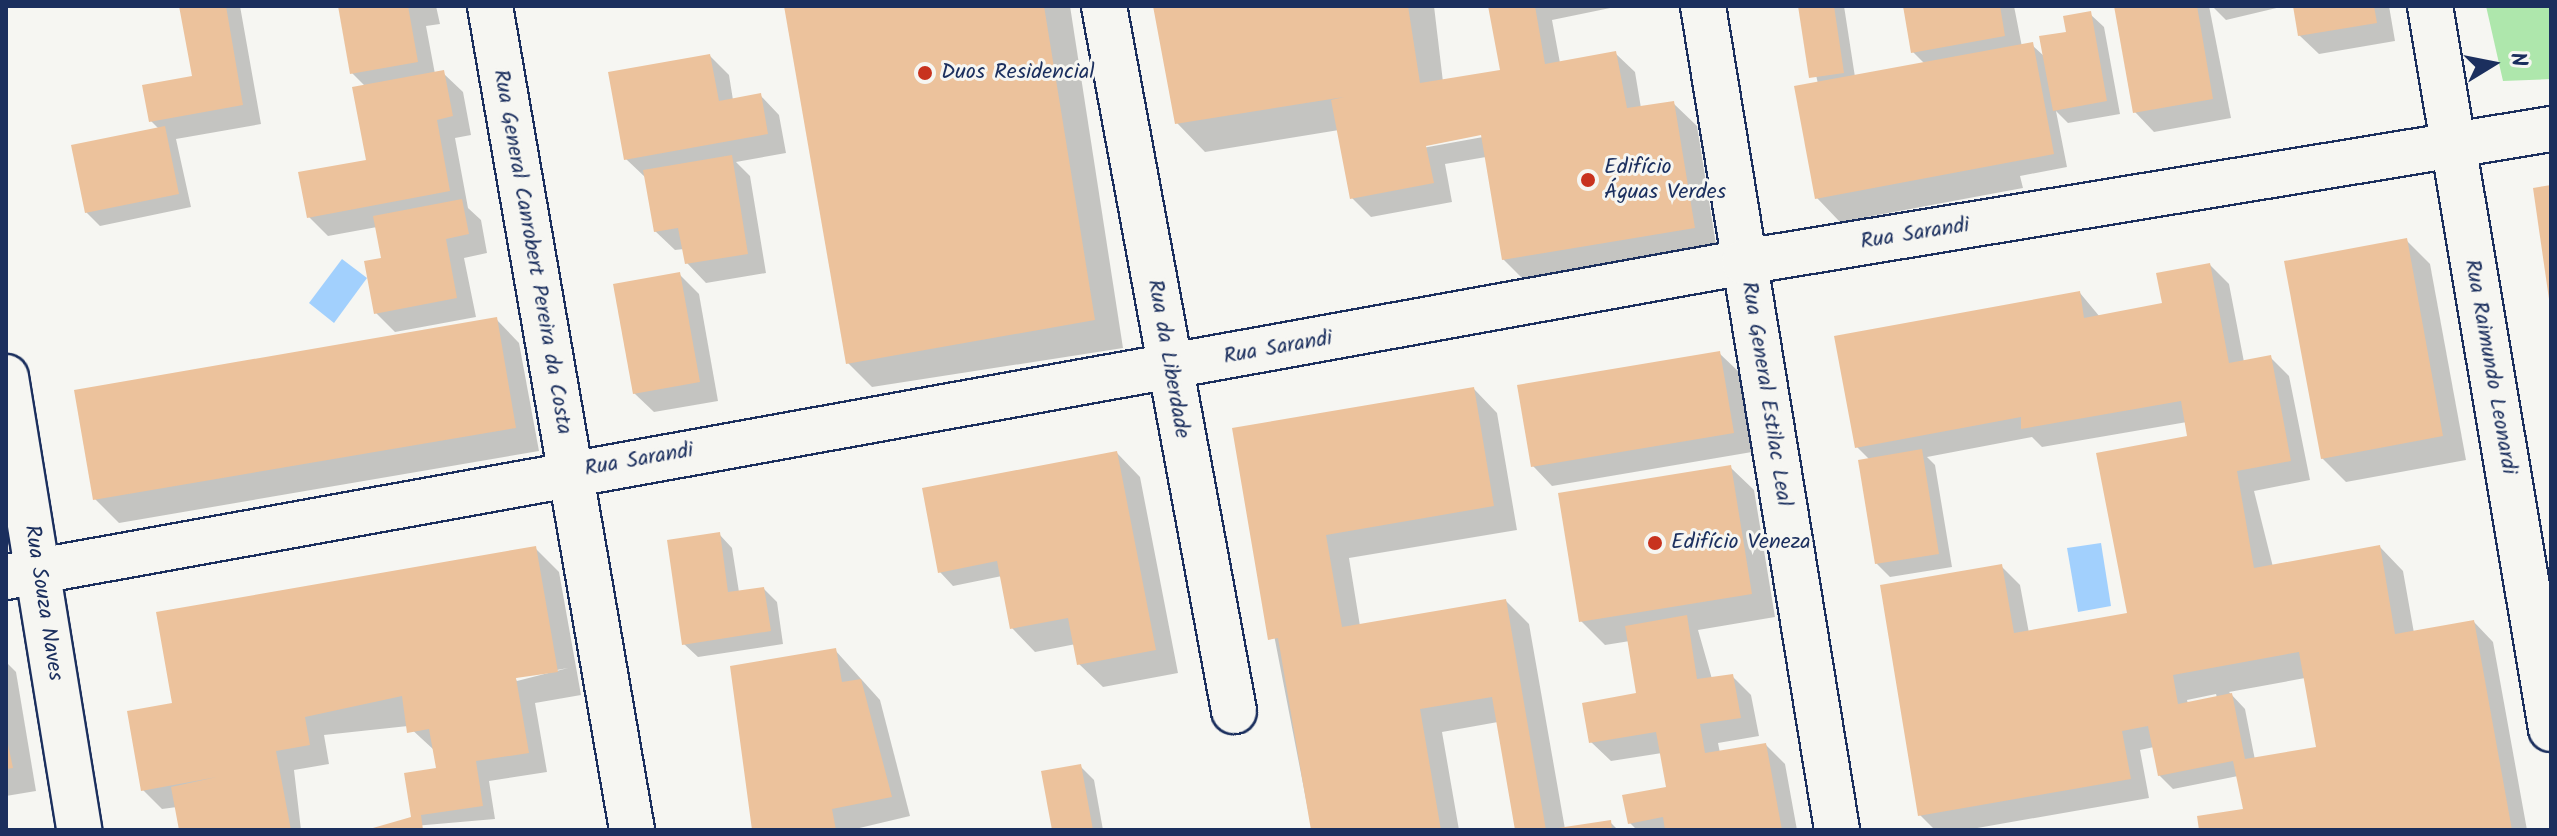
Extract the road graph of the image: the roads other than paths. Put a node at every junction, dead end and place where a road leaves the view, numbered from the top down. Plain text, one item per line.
1 (490, 6) edge
2 (1104, 6) edge
3 (1703, 6) edge
4 (2430, 6) edge
5 (2551, 129) edge
6 (2453, 146) junction
7 (1744, 262) junction
8 (1169, 368) junction
9 (6, 377) edge
10 (570, 472) junction
11 (22, 575) edge
12 (1234, 711) dead end
13 (2551, 729) edge
14 (79, 830) edge
15 (632, 830) edge
16 (1837, 830) edge

1 - 10 street, Rua General Canrobert Pereira da Costa
2 - 8 street, Rua da Liberdade
3 - 7 street, Rua General Estilac Leal
4 - 6 street, Rua Raimundo Leonardi
5 - 6 street, Rua Sarandi
6 - 7 street, Rua Sarandi
6 - 13 street, Rua Raimundo Leonardi
7 - 8 street, Rua Sarandi
7 - 16 street, Rua General Estilac Leal
8 - 10 street, Rua Sarandi
8 - 12 street, Rua da Liberdade
9 - 11 street, Rua Souza Naves
10 - 11 street, Rua Sarandi
10 - 15 street, Rua General Canrobert Pereira da Costa
11 - 14 street, Rua Souza Naves

